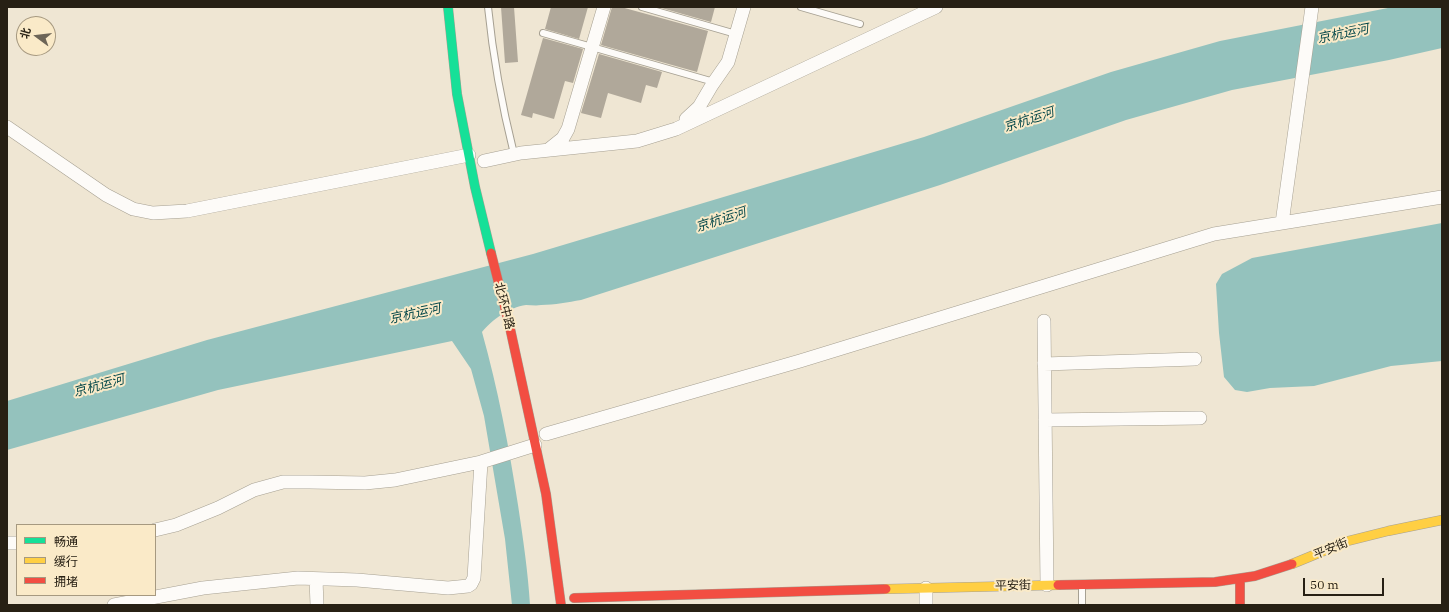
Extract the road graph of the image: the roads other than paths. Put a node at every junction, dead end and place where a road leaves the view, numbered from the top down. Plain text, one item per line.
1 (448, 7) edge
2 (488, 7) edge
3 (604, 7) edge
4 (642, 7) edge
5 (744, 7) edge
6 (801, 7) edge
7 (829, 7) edge
8 (936, 7) edge
9 (1312, 7) edge
10 (827, 14) junction
11 (860, 24) dead end
12 (543, 33) dead end
13 (736, 34) junction
14 (592, 47) junction
15 (714, 82) junction
16 (7, 127) edge
17 (676, 129) junction
18 (548, 150) junction
19 (514, 154) junction
20 (469, 155) junction
21 (484, 162) dead end
22 (1442, 197) edge
23 (1282, 223) junction
24 (1044, 321) dead end
25 (1195, 359) dead end
26 (1044, 364) junction
27 (1200, 418) dead end
28 (1045, 420) junction
29 (546, 434) dead end
30 (535, 445) junction
31 (481, 462) junction
32 (1442, 520) edge
33 (156, 530) edge
34 (316, 579) junction
35 (1240, 579) junction
36 (1082, 584) junction
37 (1047, 585) junction
38 (926, 588) junction
39 (574, 598) edge
40 (114, 605) edge
41 (317, 605) edge
42 (561, 605) edge
43 (926, 605) edge
44 (1082, 605) edge
45 (1240, 605) edge

1 - 20 street, 北环中路
2 - 19 lane
3 - 14 street
4 - 13 lane
5 - 13 street
6 - 10 lane
7 - 10 lane
8 - 17 street
9 - 23 street
10 - 11 lane
12 - 14 lane
13 - 15 street
14 - 15 lane
14 - 18 street
15 - 17 street
16 - 20 street
17 - 18 street
18 - 19 street
19 - 21 street
20 - 30 street, 北环中路
22 - 23 street
23 - 29 street
24 - 26 street
25 - 26 street
26 - 28 street
27 - 28 street
28 - 37 street
30 - 31 street
30 - 42 street, 北环中路
31 - 33 street
31 - 34 street
32 - 35 street, 平安街
34 - 40 street
34 - 41 street
35 - 36 street, 平安街
35 - 45 street
36 - 37 street, 平安街
36 - 44 lane
37 - 38 street, 平安街
38 - 39 street, 平安街
38 - 43 street

